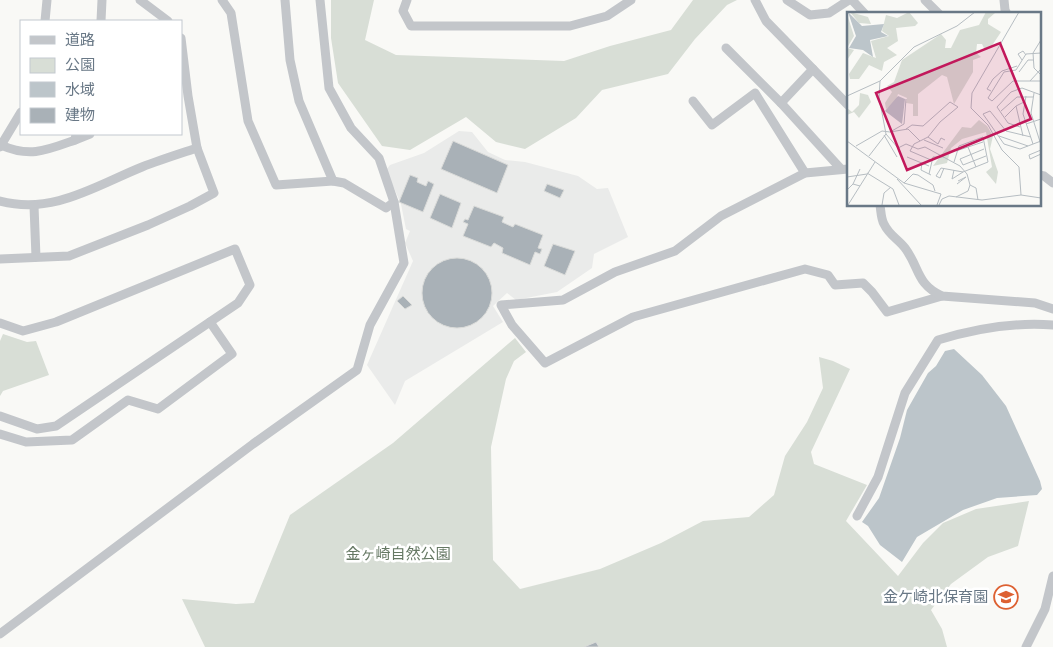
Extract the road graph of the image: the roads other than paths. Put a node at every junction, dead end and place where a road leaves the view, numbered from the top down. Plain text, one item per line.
1 (47, 0) edge
2 (102, 0) edge
3 (140, 0) edge
4 (222, 0) edge
5 (285, 0) edge
6 (320, 0) edge
7 (407, 0) edge
8 (631, 0) edge
9 (755, 0) edge
10 (786, 0) edge
11 (851, 0) edge
12 (927, 1) edge
13 (864, 12) edge
14 (937, 12) edge
15 (45, 20) edge
16 (100, 20) edge
17 (167, 20) edge
18 (726, 48) dead end
19 (182, 54) edge
20 (813, 69) junction
21 (185, 97) edge
22 (693, 101) dead end
23 (781, 102) junction
24 (847, 104) edge
25 (20, 114) edge
26 (76, 137) edge
27 (0, 146) edge
28 (197, 148) junction
29 (845, 169) edge
30 (805, 173) junction
31 (1040, 175) edge
32 (333, 181) junction
33 (1053, 183) edge
34 (0, 201) edge
35 (394, 202) junction
36 (34, 206) junction
37 (880, 206) edge
38 (36, 257) junction
39 (0, 259) edge
40 (942, 296) junction
41 (1053, 309) edge
42 (210, 322) junction
43 (0, 323) edge
44 (1053, 325) edge
45 (0, 416) edge
46 (0, 434) edge
47 (857, 516) dead end
48 (1053, 576) edge
49 (0, 634) edge
50 (1026, 647) edge

1 - 15 street
2 - 16 street
3 - 17 street
4 - 32 street
5 - 32 street
6 - 35 street
7 - 8 street
9 - 20 street
10 - 11 street
11 - 13 street
12 - 14 street
18 - 23 street
19 - 21 street
20 - 23 street
20 - 24 street
21 - 28 street
22 - 30 street
23 - 29 street
25 - 27 street
26 - 27 street
28 - 36 street
28 - 38 street
29 - 30 street
30 - 40 street
31 - 33 street
32 - 35 street
34 - 36 street
35 - 49 street
36 - 38 street
37 - 40 street
38 - 39 street
40 - 41 street
42 - 43 street
42 - 45 street
42 - 46 street
44 - 47 street
48 - 50 street

